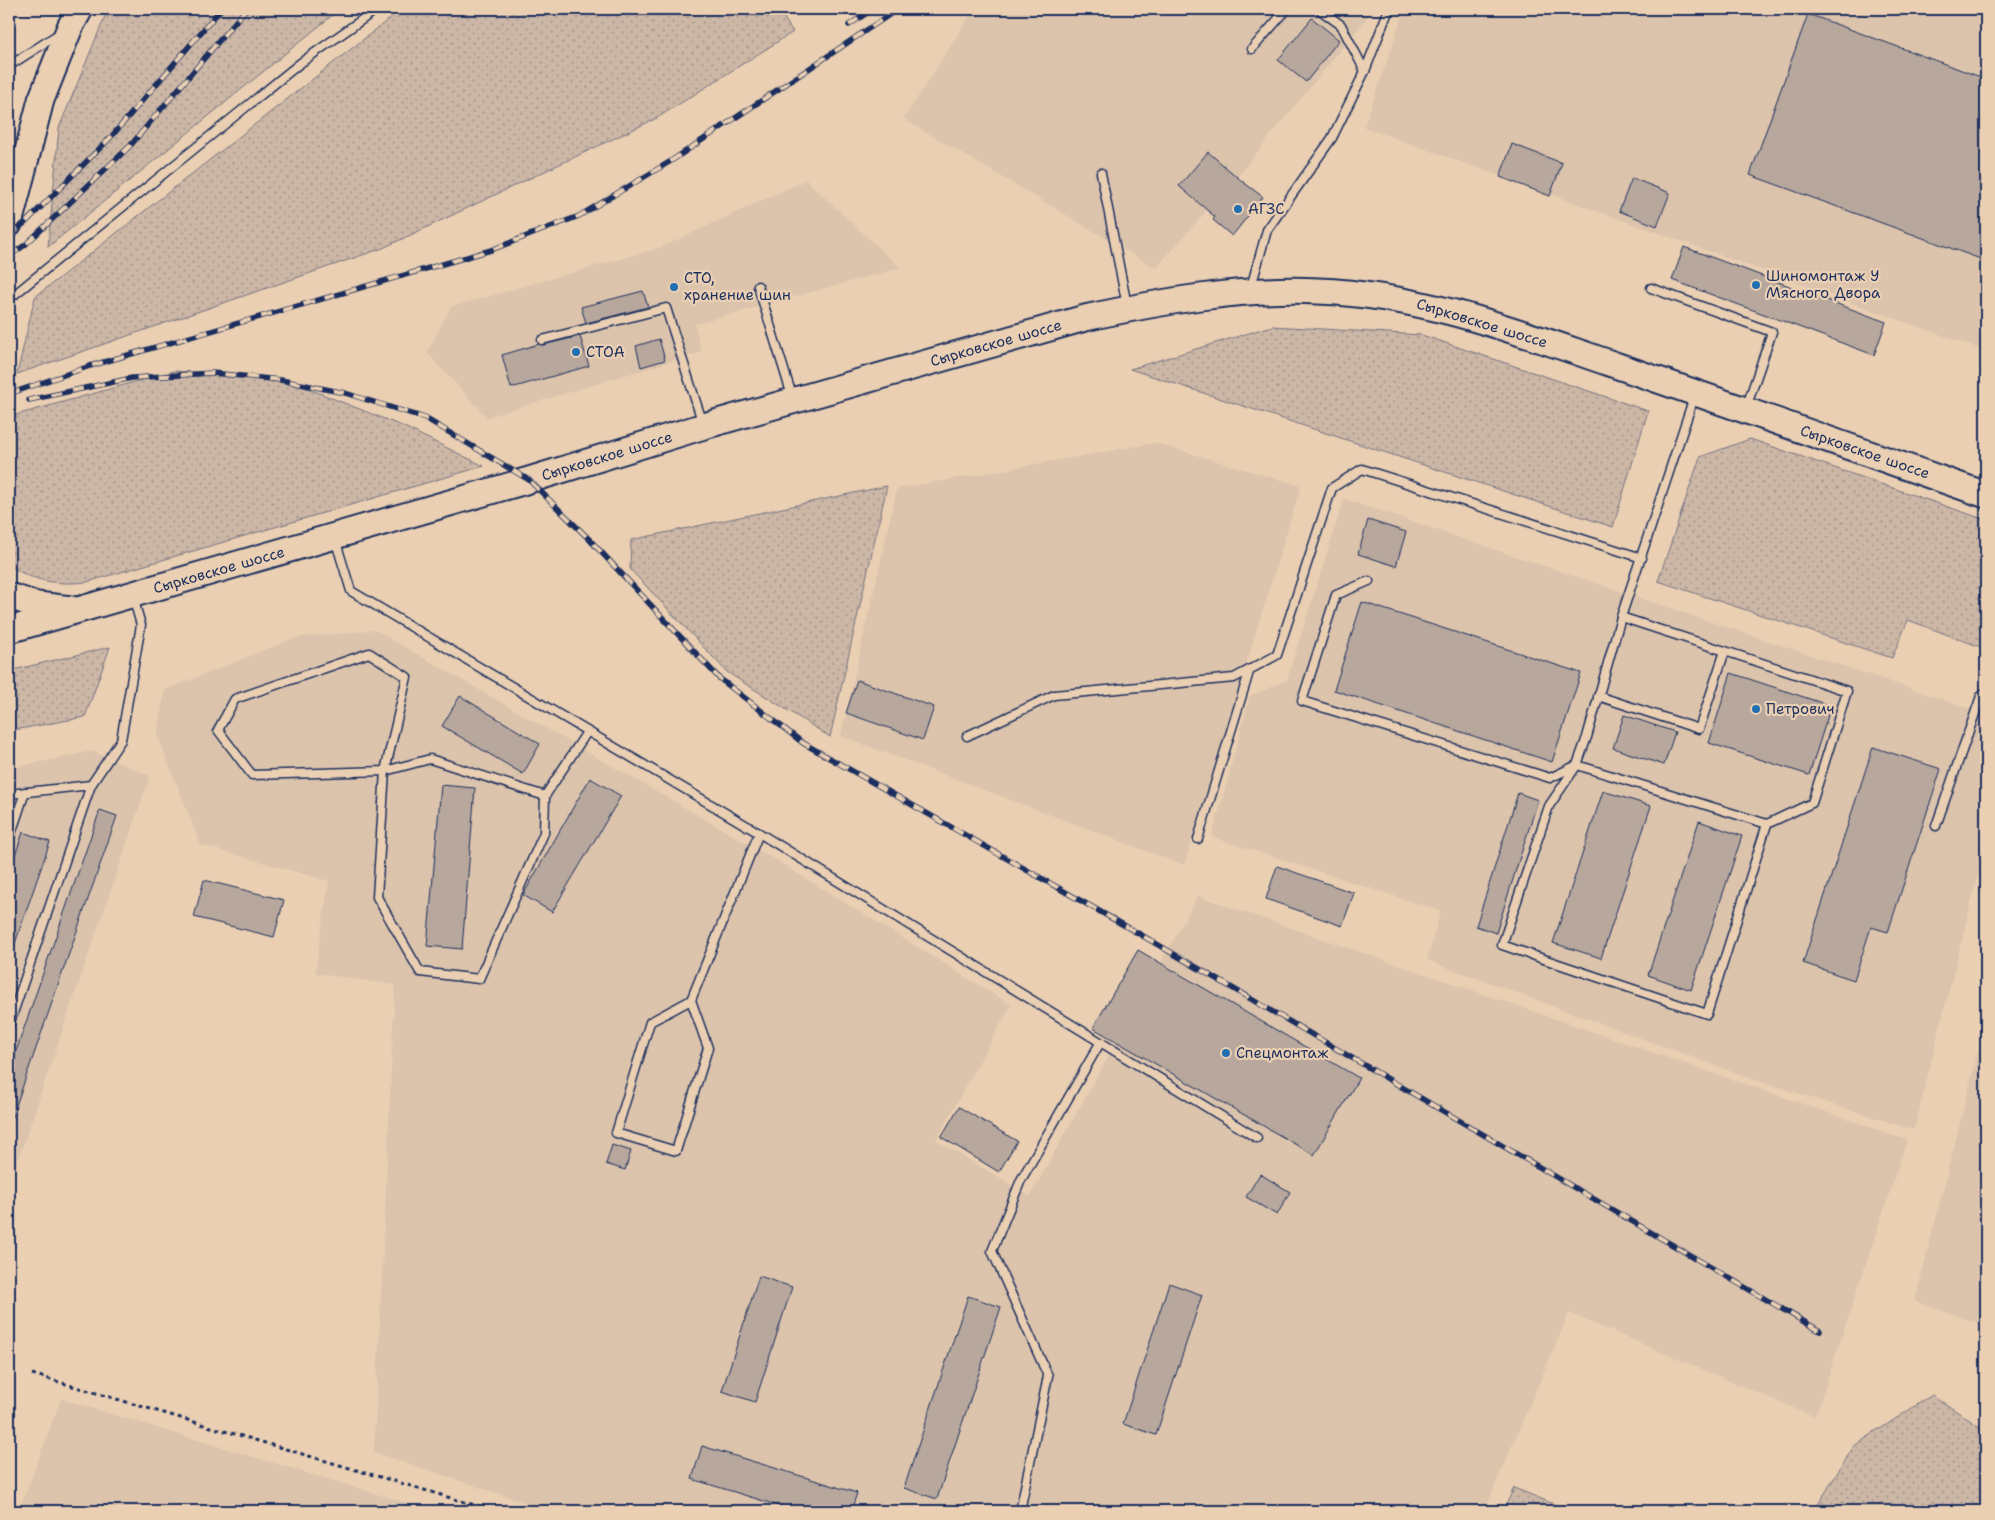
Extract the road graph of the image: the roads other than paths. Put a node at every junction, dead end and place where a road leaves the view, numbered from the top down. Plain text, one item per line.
1 (377, 9) edge
2 (1287, 9) edge
3 (1319, 9) edge
4 (1389, 9) edge
5 (75, 18) edge
6 (1252, 49) dead end
7 (9, 66) edge
8 (1365, 71) junction
9 (1101, 173) dead end
10 (9, 224) edge
11 (758, 286) dead end
12 (1651, 288) dead end
13 (1250, 292) junction
14 (9, 299) edge
15 (1128, 308) junction
16 (542, 340) dead end
17 (1696, 393) junction
18 (793, 401) junction
19 (1745, 410) junction
20 (704, 426) junction
21 (1986, 495) edge
22 (334, 537) junction
23 (1642, 558) junction
24 (1369, 581) dead end
25 (9, 596) edge
26 (132, 596) junction
27 (81, 610) junction
28 (1621, 617) junction
29 (9, 630) edge
30 (1725, 651) junction
31 (1250, 669) junction
32 (1986, 692) edge
33 (1598, 696) junction
34 (587, 732) junction
35 (967, 736) dead end
36 (1577, 765) junction
37 (385, 771) junction
38 (91, 785) junction
39 (25, 792) junction
40 (9, 794) edge
41 (544, 796) junction
42 (1767, 824) junction
43 (1936, 826) dead end
44 (759, 833) junction
45 (1198, 839) dead end
46 (9, 840) edge
47 (691, 1000) junction
48 (9, 1025) edge
49 (1100, 1043) junction
50 (1257, 1138) dead end
51 (1020, 1511) edge

1 - 14 lane
2 - 6 lane
3 - 8 lane
4 - 8 lane
5 - 7 lane
5 - 10 main road
8 - 13 lane
9 - 15 lane
11 - 18 lane
12 - 19 lane
13 - 15 main road, Сырковское шоссе
13 - 17 main road, Сырковское шоссе
15 - 18 main road, Сырковское шоссе
16 - 20 lane
17 - 19 main road, Сырковское шоссе
17 - 23 lane
18 - 20 main road, Сырковское шоссе
19 - 21 main road, Сырковское шоссе
20 - 22 main road, Сырковское шоссе
22 - 26 main road, Сырковское шоссе
22 - 34 lane
23 - 28 lane
23 - 31 lane
24 - 36 lane
25 - 27 main road
26 - 27 main road, Сырковское шоссе
26 - 38 lane
27 - 29 main road, Сырковское шоссе
28 - 30 lane
28 - 33 lane
30 - 33 lane
30 - 42 lane
31 - 35 lane
31 - 45 lane
32 - 43 lane
33 - 36 lane
34 - 41 lane
34 - 44 lane
36 - 42 lane
36 - 42 lane
37 - 37 lane
37 - 41 lane
37 - 41 lane
38 - 39 lane
38 - 48 lane
39 - 40 lane
39 - 46 lane
44 - 47 lane
44 - 49 lane
47 - 47 lane
49 - 50 lane
49 - 51 lane

